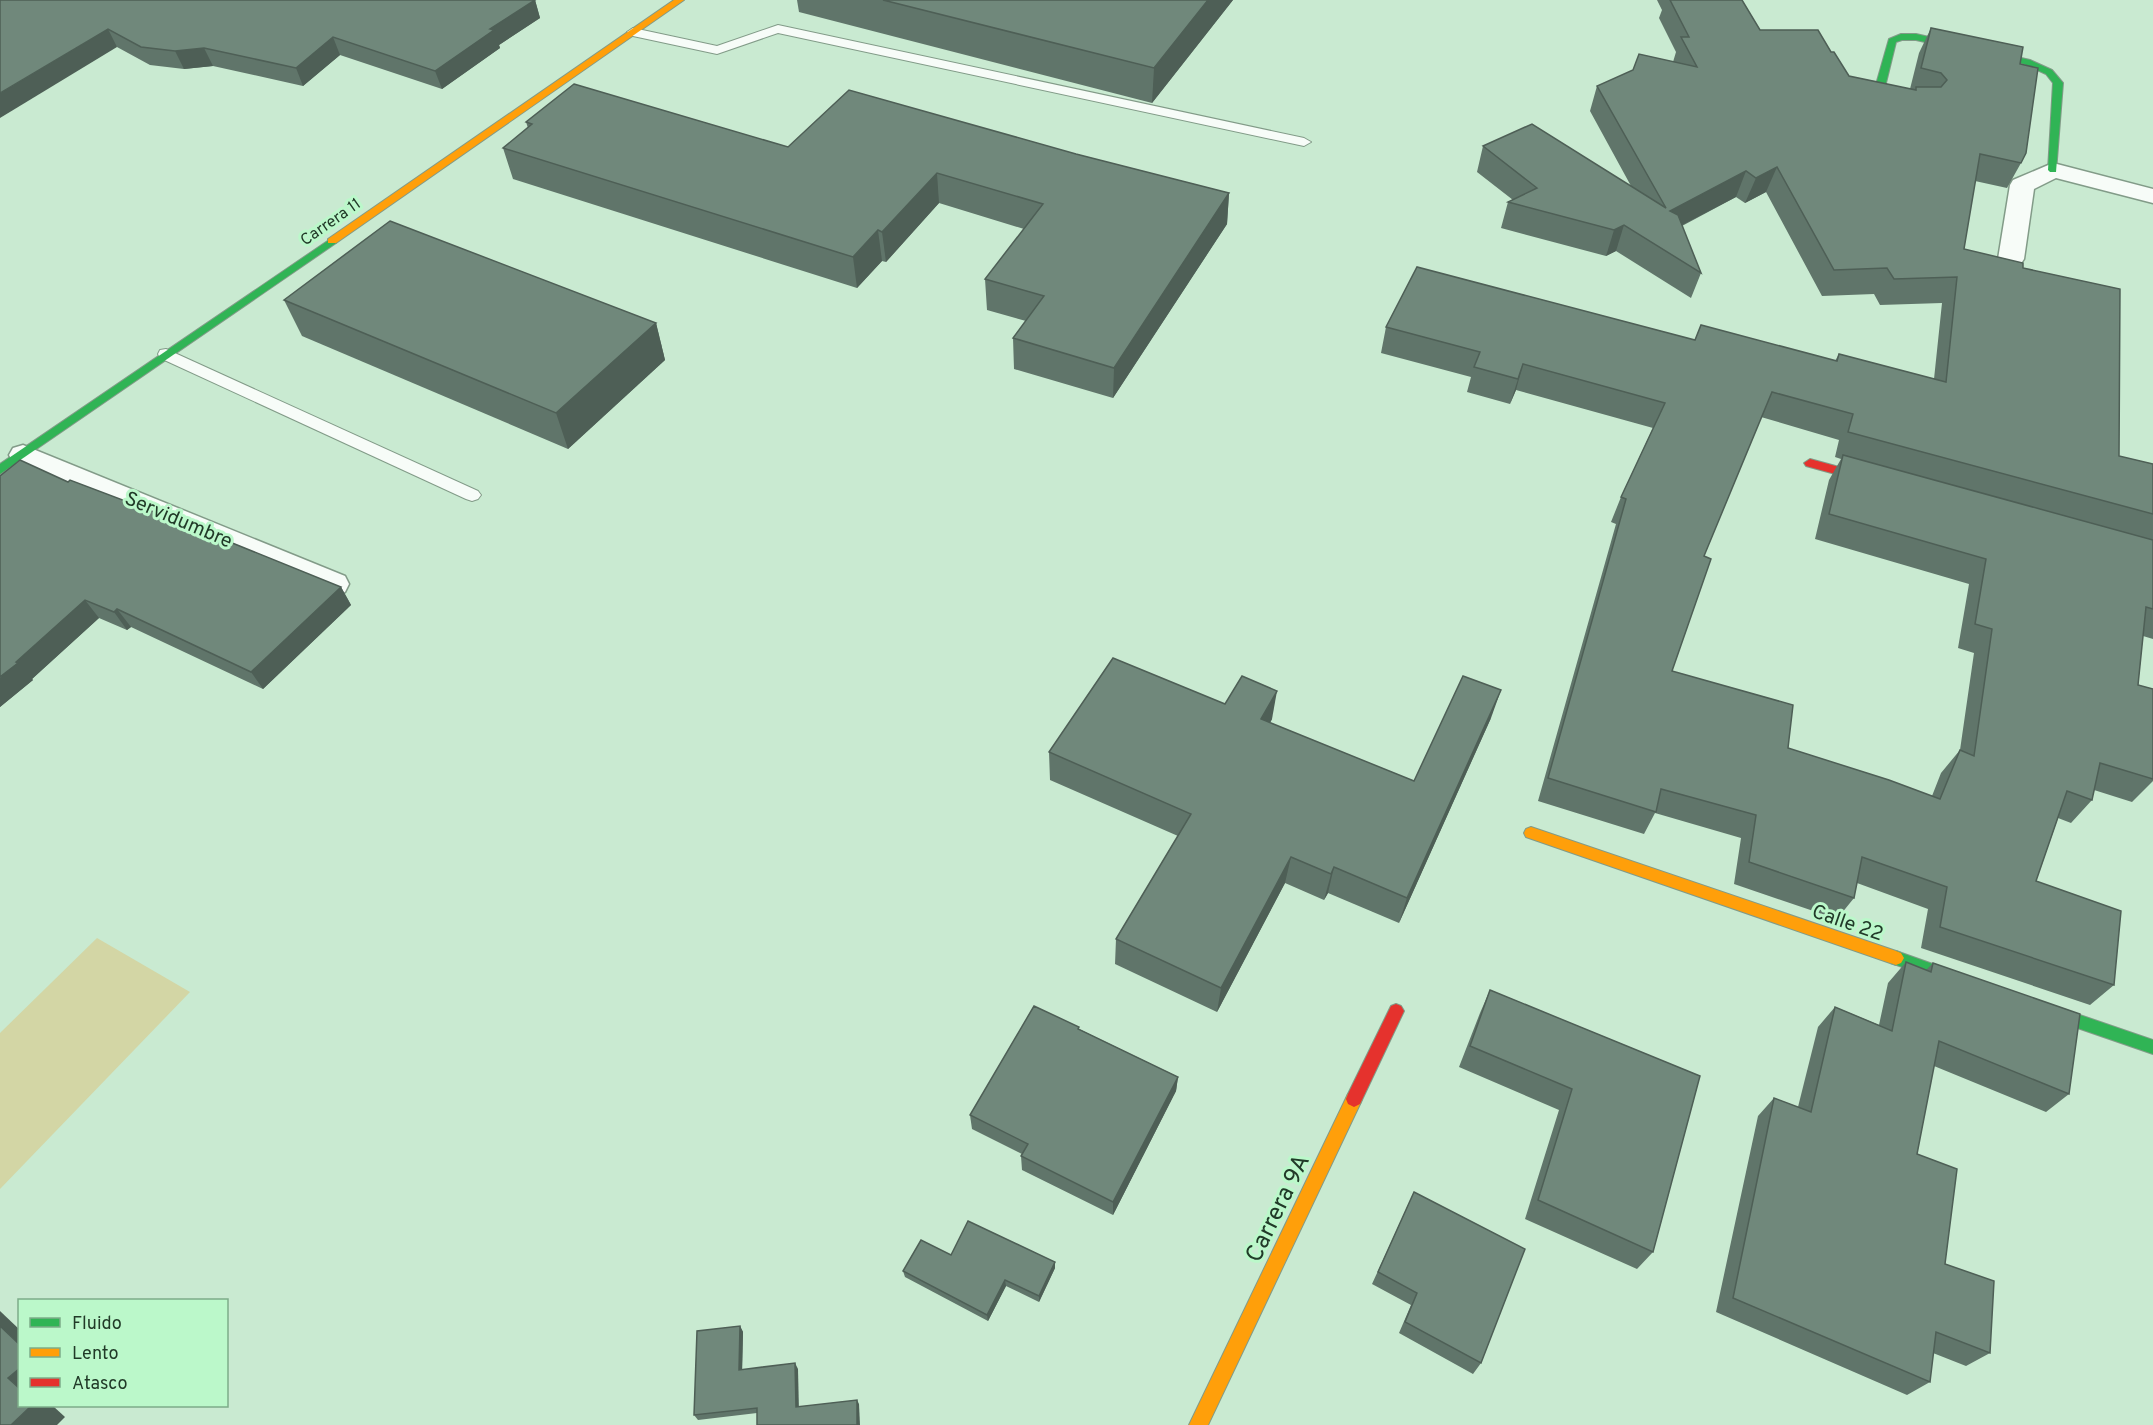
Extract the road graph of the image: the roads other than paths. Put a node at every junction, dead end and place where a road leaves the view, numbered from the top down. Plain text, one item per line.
1 (680, 0) edge
2 (633, 32) junction
3 (1920, 105) edge
4 (1304, 142) dead end
5 (2053, 170) junction
6 (2153, 196) edge
7 (2011, 259) edge
8 (166, 354) junction
9 (11, 462) edge
10 (1810, 464) dead end
11 (1890, 485) edge
12 (472, 495) dead end
13 (334, 584) edge
14 (1531, 833) dead end
15 (1983, 989) edge
16 (2017, 1000) edge
17 (1396, 1011) dead end
18 (2153, 1047) edge
19 (1198, 1425) edge

1 - 2 street, Carrera 11
2 - 4 lane
2 - 8 street, Carrera 11
3 - 5 street
5 - 6 street
5 - 7 street
8 - 9 street, Carrera 11
8 - 12 lane
9 - 13 street, Servidumbre
10 - 11 street
14 - 15 street, Calle 22
16 - 18 street
17 - 19 street, Carrera 9A

